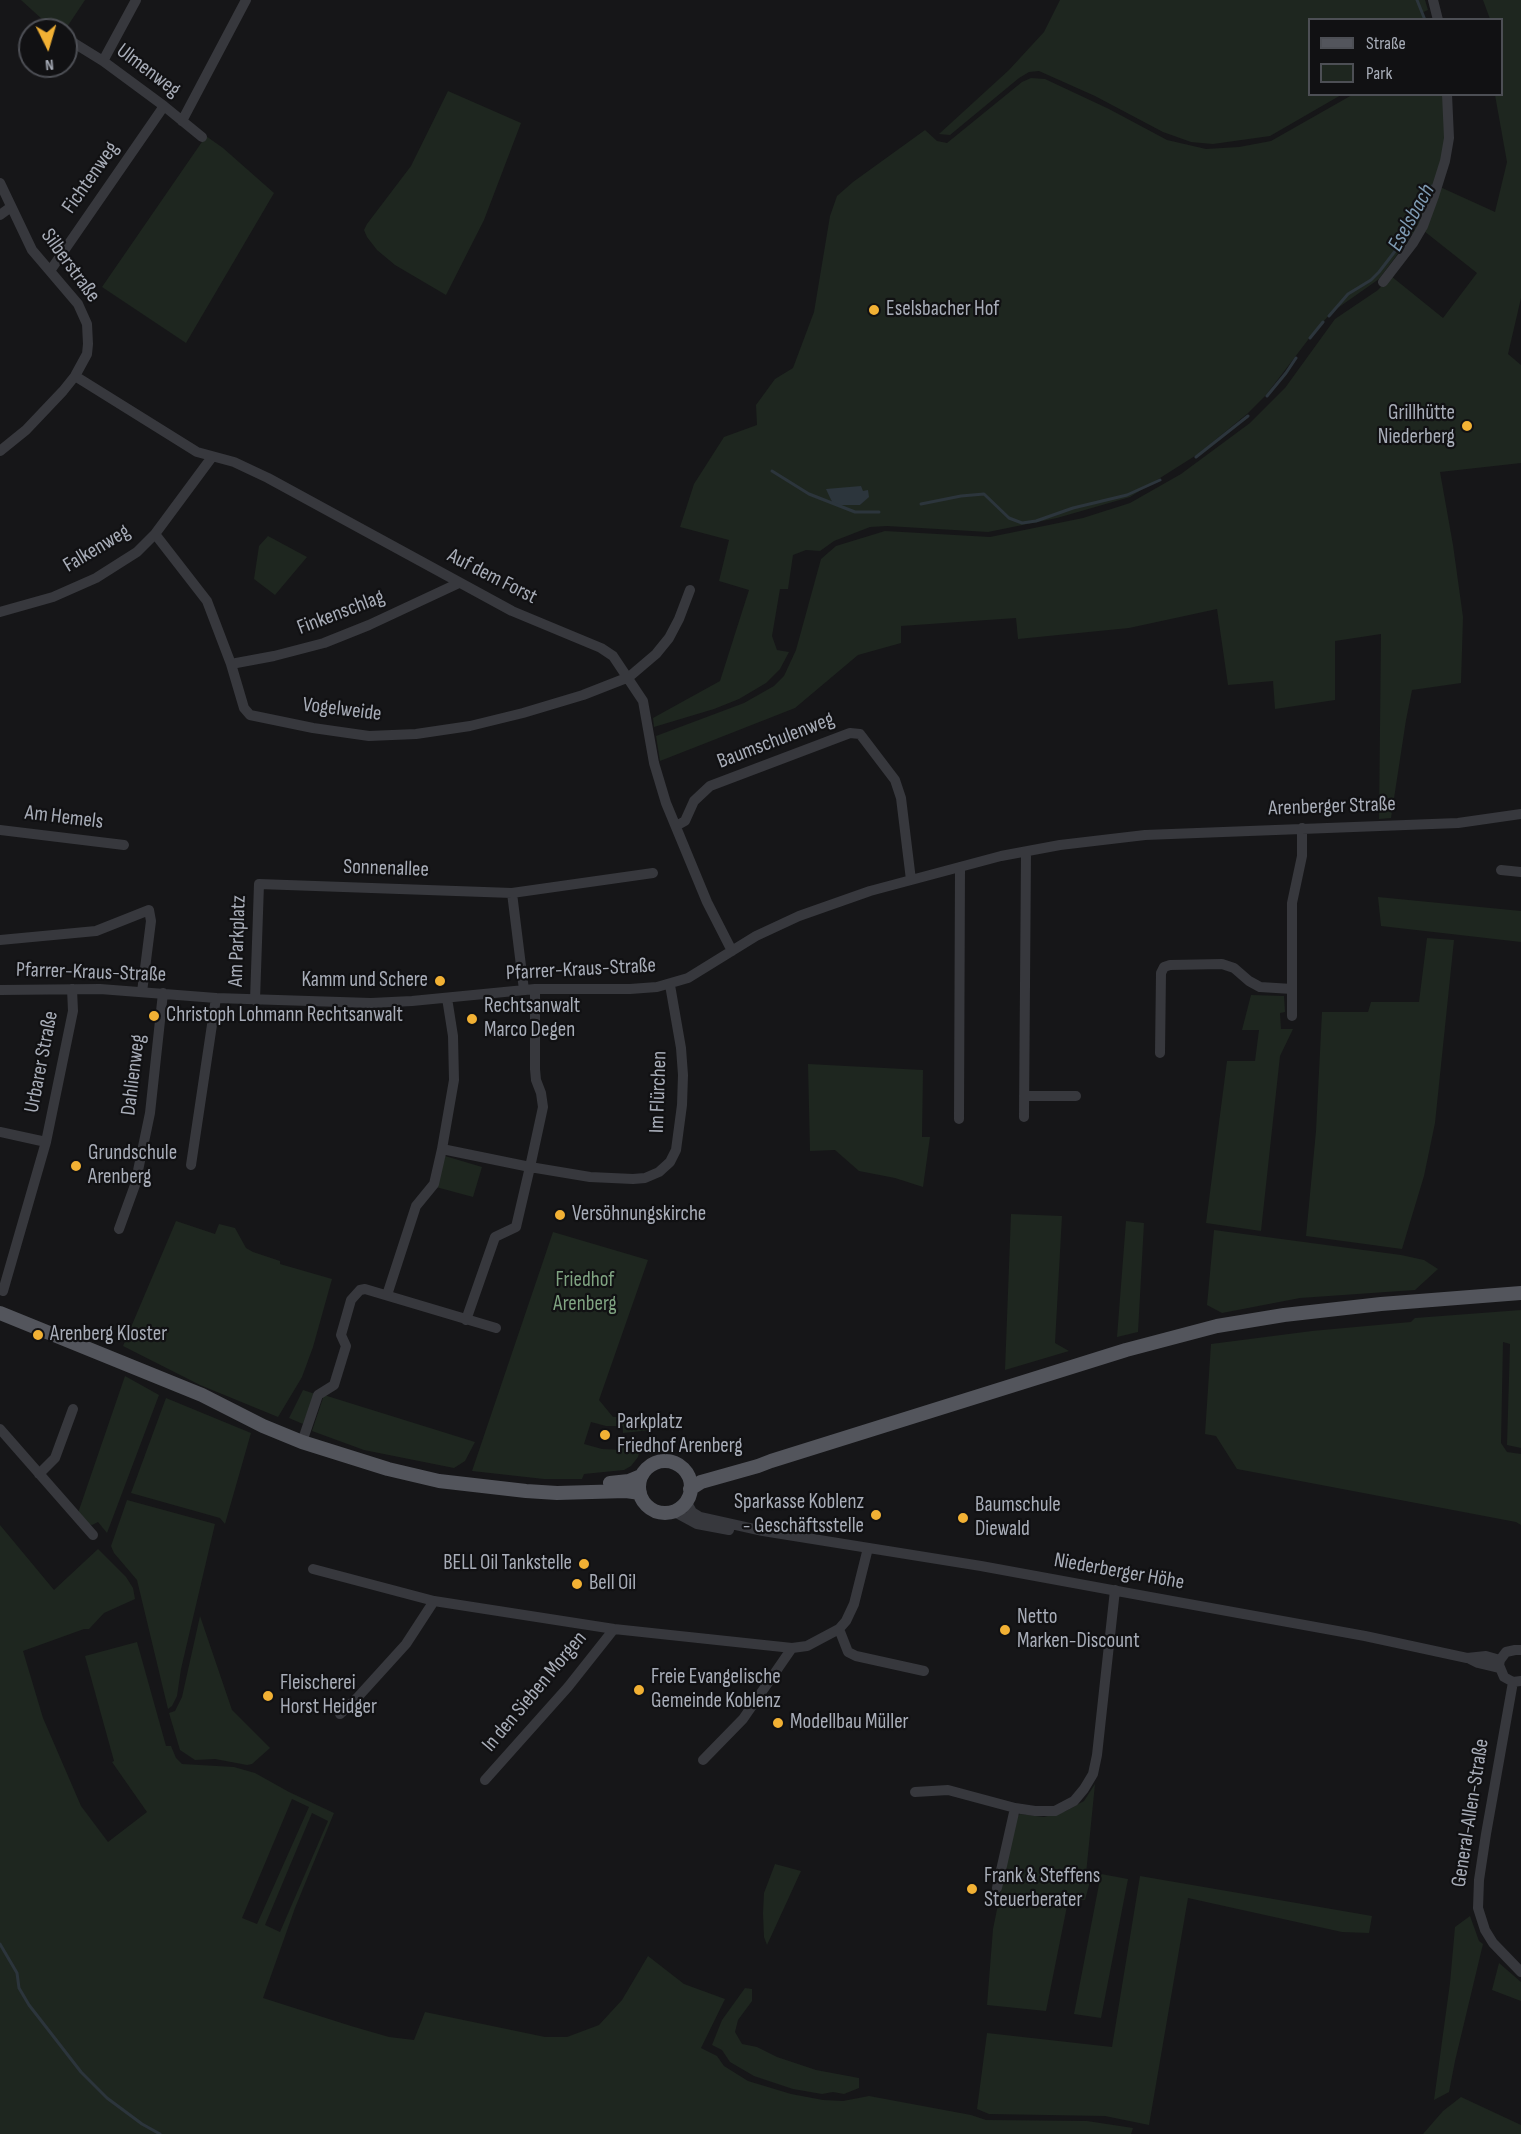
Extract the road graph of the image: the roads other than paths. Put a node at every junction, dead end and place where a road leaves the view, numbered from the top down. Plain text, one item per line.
1 (136, 0) edge
2 (246, 0) edge
3 (1433, 0) edge
4 (1438, 18) edge
5 (78, 46) edge
6 (103, 61) junction
7 (1447, 96) edge
8 (164, 106) junction
9 (182, 121) junction
10 (202, 137) dead end
11 (0, 183) edge
12 (11, 207) junction
13 (0, 215) edge
14 (50, 271) junction
15 (1383, 281) dead end
16 (75, 376) junction
17 (0, 451) edge
18 (212, 457) junction
19 (155, 534) junction
20 (459, 583) junction
21 (690, 590) dead end
22 (0, 612) edge
23 (231, 664) junction
24 (628, 677) junction
25 (1521, 814) edge
26 (676, 826) junction
27 (1302, 828) junction
28 (0, 830) edge
29 (1144, 834) joint
30 (124, 845) dead end
31 (1026, 852) junction
32 (960, 867) junction
33 (1501, 870) dead end
34 (1521, 872) edge
35 (653, 873) dead end
36 (911, 880) junction
37 (259, 884) joint
38 (512, 893) junction
39 (0, 940) edge
40 (732, 951) junction
41 (670, 984) junction
42 (72, 989) junction
43 (1292, 989) junction
44 (0, 990) edge
45 (530, 990) junction
46 (142, 992) junction
47 (163, 993) junction
48 (216, 998) junction
49 (447, 998) junction
50 (255, 1000) junction
51 (1292, 1016) dead end
52 (1160, 1053) dead end
53 (1024, 1096) junction
54 (1076, 1096) dead end
55 (1024, 1117) dead end
56 (959, 1119) dead end
57 (0, 1132) edge
58 (46, 1142) junction
59 (442, 1149) junction
60 (191, 1165) dead end
61 (530, 1167) junction
62 (119, 1229) dead end
63 (3, 1291) dead end
64 (1521, 1293) edge
65 (387, 1295) junction
66 (0, 1313) edge
67 (466, 1320) junction
68 (496, 1328) dead end
69 (73, 1409) dead end
70 (0, 1429) edge
71 (303, 1437) junction
72 (771, 1461) junction
73 (686, 1472) junction
74 (39, 1474) junction
75 (641, 1476) junction
76 (640, 1493) junction
77 (688, 1495) junction
78 (673, 1511) junction
79 (763, 1531) junction
80 (93, 1535) dead end
81 (868, 1548) junction
82 (313, 1569) dead end
83 (1115, 1590) junction
84 (434, 1601) junction
85 (614, 1629) junction
86 (839, 1629) junction
87 (792, 1648) junction
88 (1521, 1650) edge
89 (1500, 1664) junction
90 (924, 1671) dead end
91 (1517, 1682) edge
92 (340, 1714) dead end
93 (703, 1760) dead end
94 (485, 1780) dead end
95 (915, 1792) dead end
96 (1016, 1808) junction
97 (997, 1888) dead end
98 (1521, 1971) edge

1 - 6 street
2 - 9 street
3 - 4 street
5 - 6 street, Ulmenweg
6 - 8 street, Ulmenweg
7 - 15 street
8 - 9 street, Ulmenweg
8 - 14 street, Fichtenweg
9 - 10 street, Ulmenweg
11 - 12 street, Silberstraße
12 - 13 street
12 - 14 street, Silberstraße
14 - 16 street, Silberstraße
16 - 17 street, Silberstraße
16 - 18 street, Auf dem Forst
18 - 19 street, Falkenweg
18 - 20 street, Auf dem Forst
19 - 22 street, Falkenweg
19 - 23 street, Vogelweide
20 - 23 street, Finkenschlag
20 - 24 street, Auf dem Forst
21 - 24 street
23 - 24 street, Vogelweide
24 - 26 street, Auf dem Forst
25 - 27 street, Arenberger Straße
26 - 36 street, Baumschulenweg
26 - 40 street, Auf dem Forst
27 - 29 street, Arenberger Straße
27 - 43 street
28 - 30 street, Am Hemels
29 - 31 street, Pfarrer-Kraus-Straße
31 - 32 street, Pfarrer-Kraus-Straße
31 - 53 street
32 - 36 street, Pfarrer-Kraus-Straße
32 - 56 street
33 - 34 street
35 - 38 street, Sonnenallee
36 - 40 street, Pfarrer-Kraus-Straße
37 - 38 street, Sonnenallee
37 - 50 street, Am Parkplatz
38 - 45 street
39 - 46 street
40 - 41 street, Pfarrer-Kraus-Straße
41 - 45 street, Pfarrer-Kraus-Straße
41 - 61 street, Im Flürchen
42 - 44 street, Pfarrer-Kraus-Straße
42 - 46 street, Pfarrer-Kraus-Straße
42 - 58 street, Urbarer Straße
43 - 51 street
43 - 52 street
45 - 49 street, Pfarrer-Kraus-Straße
45 - 61 street
46 - 47 street, Pfarrer-Kraus-Straße
47 - 48 street, Pfarrer-Kraus-Straße
47 - 62 street, Dahlienweg
48 - 50 street, Pfarrer-Kraus-Straße
48 - 60 street
49 - 50 street, Pfarrer-Kraus-Straße
49 - 59 street
53 - 54 street
53 - 55 street
57 - 58 street, Urbarer Straße
58 - 63 street, Urbarer Straße
59 - 61 street, Im Flürchen
59 - 65 street
61 - 67 street
64 - 72 main road
65 - 67 street
65 - 71 street
66 - 71 main road
67 - 68 street
69 - 74 street
70 - 74 street
71 - 75 main road
71 - 76 main road
72 - 73 main road
72 - 77 main road
73 - 75 main road
73 - 77 main road
74 - 80 street
75 - 76 main road
76 - 78 main road
77 - 78 main road
77 - 79 street, Niederberger Höhe
78 - 79 street, Niederberger Höhe
79 - 81 street, Niederberger Höhe
81 - 83 street, Niederberger Höhe
81 - 86 street
82 - 84 street, In den Sieben Morgen
83 - 89 street, Niederberger Höhe
83 - 96 street
84 - 85 street, In den Sieben Morgen
84 - 92 street
85 - 87 street, In den Sieben Morgen
85 - 94 street, In den Sieben Morgen
86 - 87 street, In den Sieben Morgen
86 - 90 street
87 - 93 street
88 - 89 street
89 - 91 street, General-Allen-Straße
91 - 98 street, General-Allen-Straße
95 - 96 street
96 - 97 street

